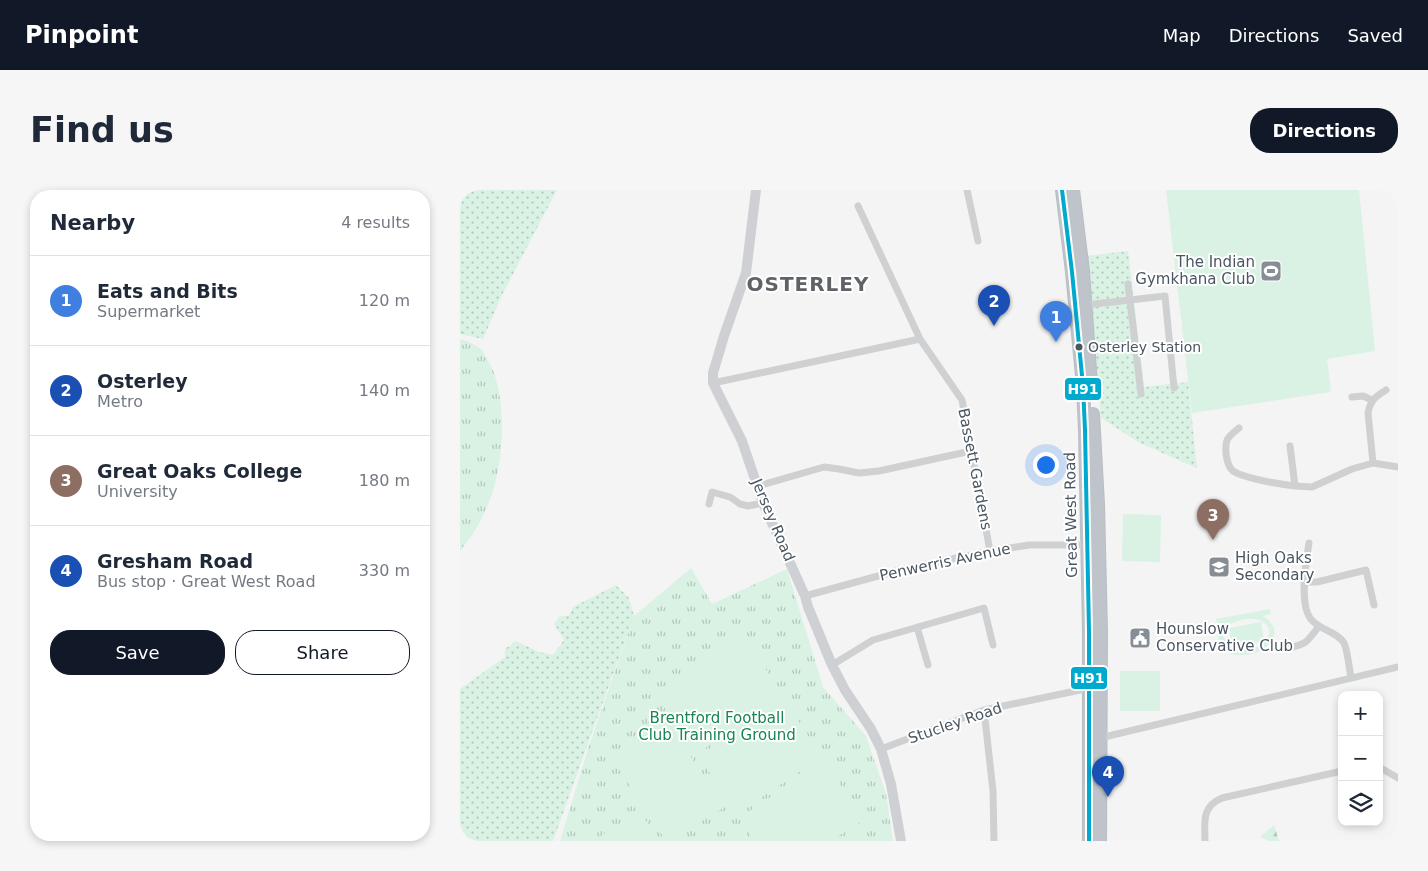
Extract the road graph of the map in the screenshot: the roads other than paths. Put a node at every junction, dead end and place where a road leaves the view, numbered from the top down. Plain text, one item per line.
1 (756, 190) edge
2 (967, 190) edge
3 (1062, 190) edge
4 (1073, 190) edge
5 (858, 206) dead end
6 (978, 241) dead end
7 (1128, 284) dead end
8 (1130, 300) junction
9 (1086, 305) junction
10 (920, 339) junction
11 (713, 383) junction
12 (1174, 388) dead end
13 (1087, 389) junction
14 (1386, 390) dead end
15 (1141, 394) dead end
16 (1352, 397) dead end
17 (1372, 400) junction
18 (1239, 428) dead end
19 (1090, 434) junction
20 (1290, 446) dead end
21 (971, 451) junction
22 (1373, 463) junction
23 (1398, 466) edge
24 (758, 486) junction
25 (1295, 486) junction
26 (763, 502) junction
27 (709, 504) dead end
28 (1309, 543) dead end
29 (1088, 545) junction
30 (990, 551) junction
31 (1305, 582) junction
32 (806, 596) junction
33 (1374, 605) dead end
34 (1319, 626) junction
35 (917, 628) junction
36 (993, 645) dead end
37 (1285, 649) dead end
38 (832, 665) junction
39 (928, 665) dead end
40 (1398, 667) edge
41 (1351, 677) junction
42 (1090, 688) junction
43 (984, 710) junction
44 (1100, 738) junction
45 (881, 749) junction
46 (1383, 769) edge
47 (1338, 772) edge
48 (1398, 778) edge
49 (901, 841) edge
50 (994, 841) edge
51 (1089, 841) edge
52 (1100, 841) edge
53 (1205, 841) edge

1 - 11 street
2 - 6 street
3 - 13 highway, Great West Road
4 - 9 highway, Great West Road
5 - 10 street, Bassett Gardens
7 - 8 street
8 - 9 street
8 - 12 street
8 - 15 street
9 - 13 highway, Great West Road
10 - 11 street
10 - 21 street, Bassett Gardens
11 - 24 street, Jersey Road
13 - 19 highway, Great West Road
14 - 17 street
16 - 17 street
17 - 22 street
18 - 25 street
19 - 29 highway, Great West Road
19 - 44 highway, Great West Road
20 - 25 street
21 - 24 street
21 - 30 street, Bassett Gardens
22 - 23 street
22 - 25 street
24 - 26 street, Jersey Road
26 - 27 street
26 - 32 street, Jersey Road
28 - 31 street
29 - 30 street, Penwerris Avenue
29 - 42 highway, Great West Road
30 - 32 street, Penwerris Avenue
31 - 33 street
31 - 34 street
32 - 38 street, Jersey Road
34 - 37 street
34 - 41 street
35 - 36 street
35 - 38 street
35 - 39 street
38 - 45 street, Jersey Road
40 - 41 street
41 - 44 street
42 - 43 street, Stucley Road
42 - 51 highway, Great West Road
43 - 45 street, Stucley Road
43 - 50 street
44 - 52 highway, Great West Road
45 - 49 street, Jersey Road
46 - 48 street
47 - 53 street

